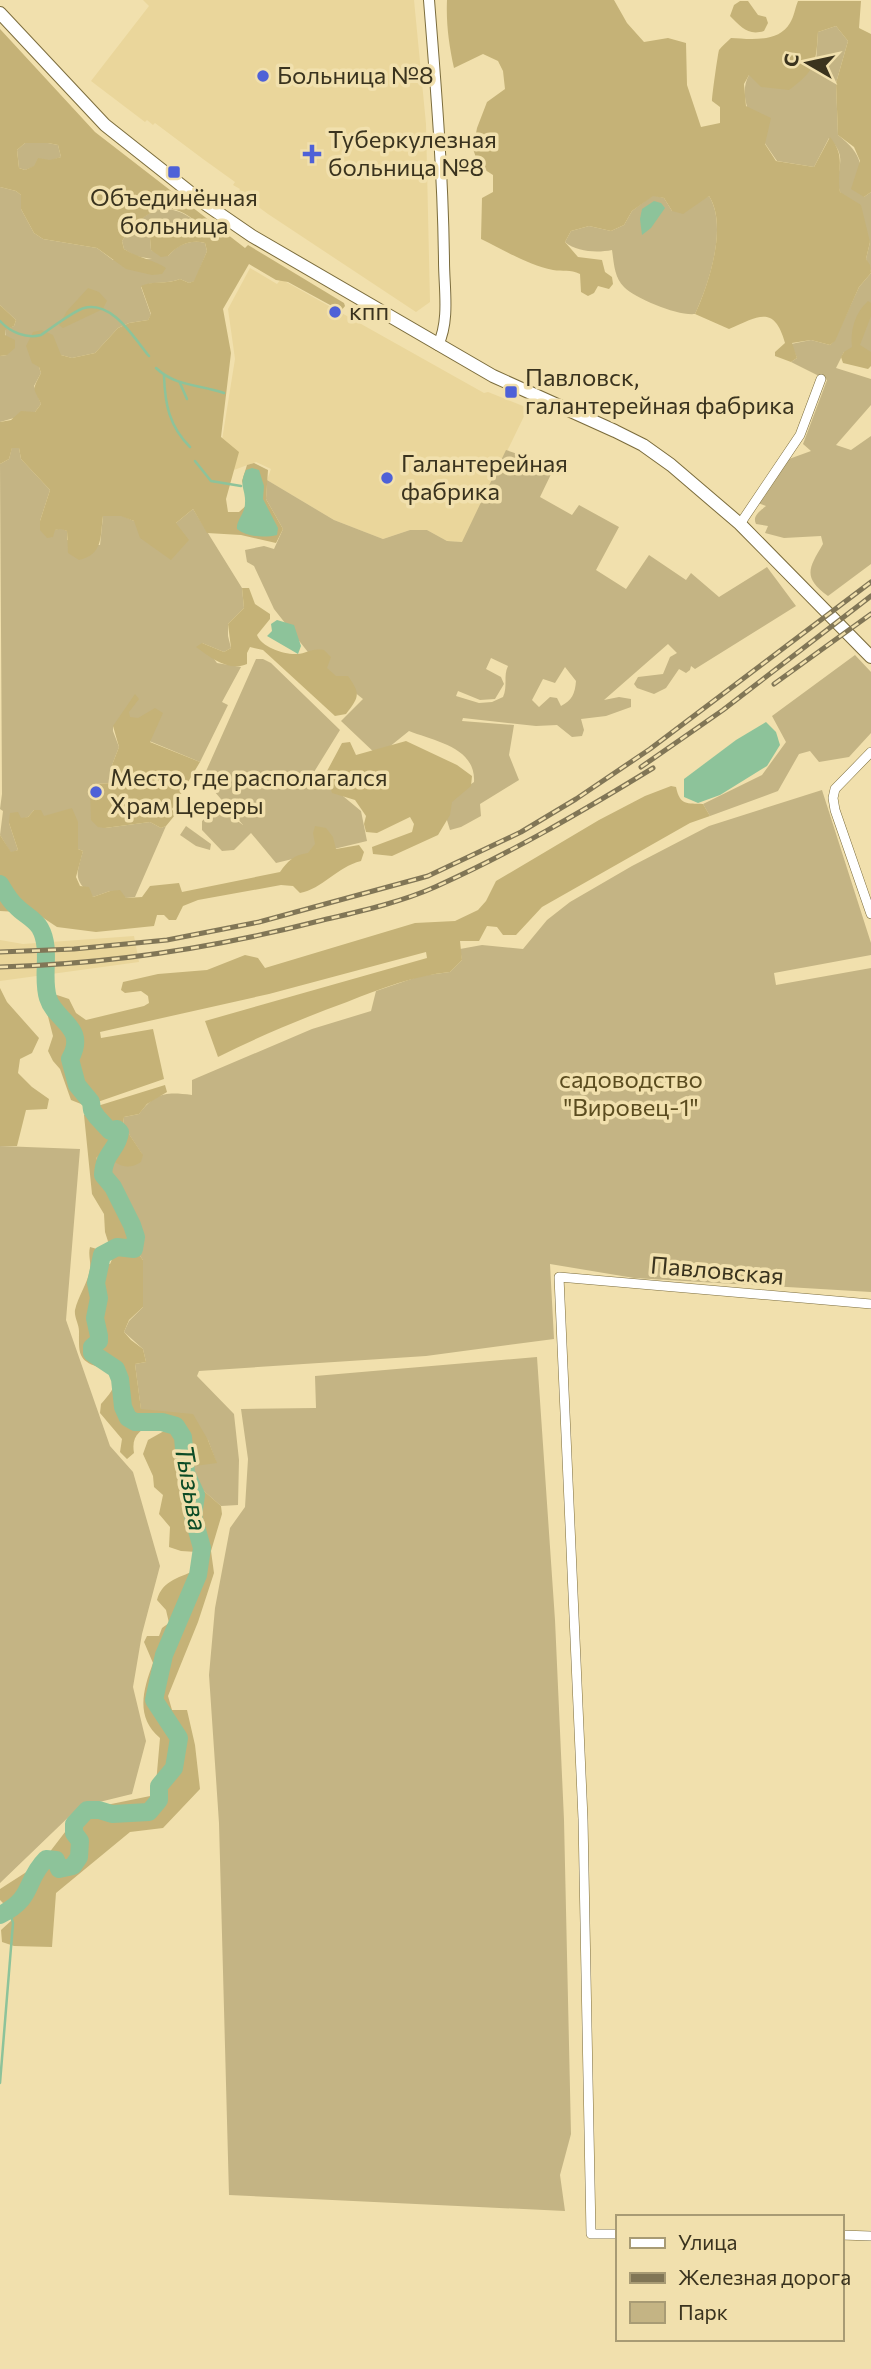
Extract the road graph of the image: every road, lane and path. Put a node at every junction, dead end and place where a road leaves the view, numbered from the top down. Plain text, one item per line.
1 (429, 0) edge
2 (0, 13) edge
3 (438, 345) junction
4 (821, 379) dead end
5 (740, 524) junction
6 (871, 657) edge
7 (871, 752) edge
8 (871, 914) edge
9 (871, 1304) edge
10 (616, 2234) edge
11 (843, 2235) edge
12 (871, 2236) edge

1 - 3 street
2 - 3 main road
3 - 5 main road
4 - 5 street
5 - 6 main road
7 - 8 street
9 - 10 street, Павловская
11 - 12 street

